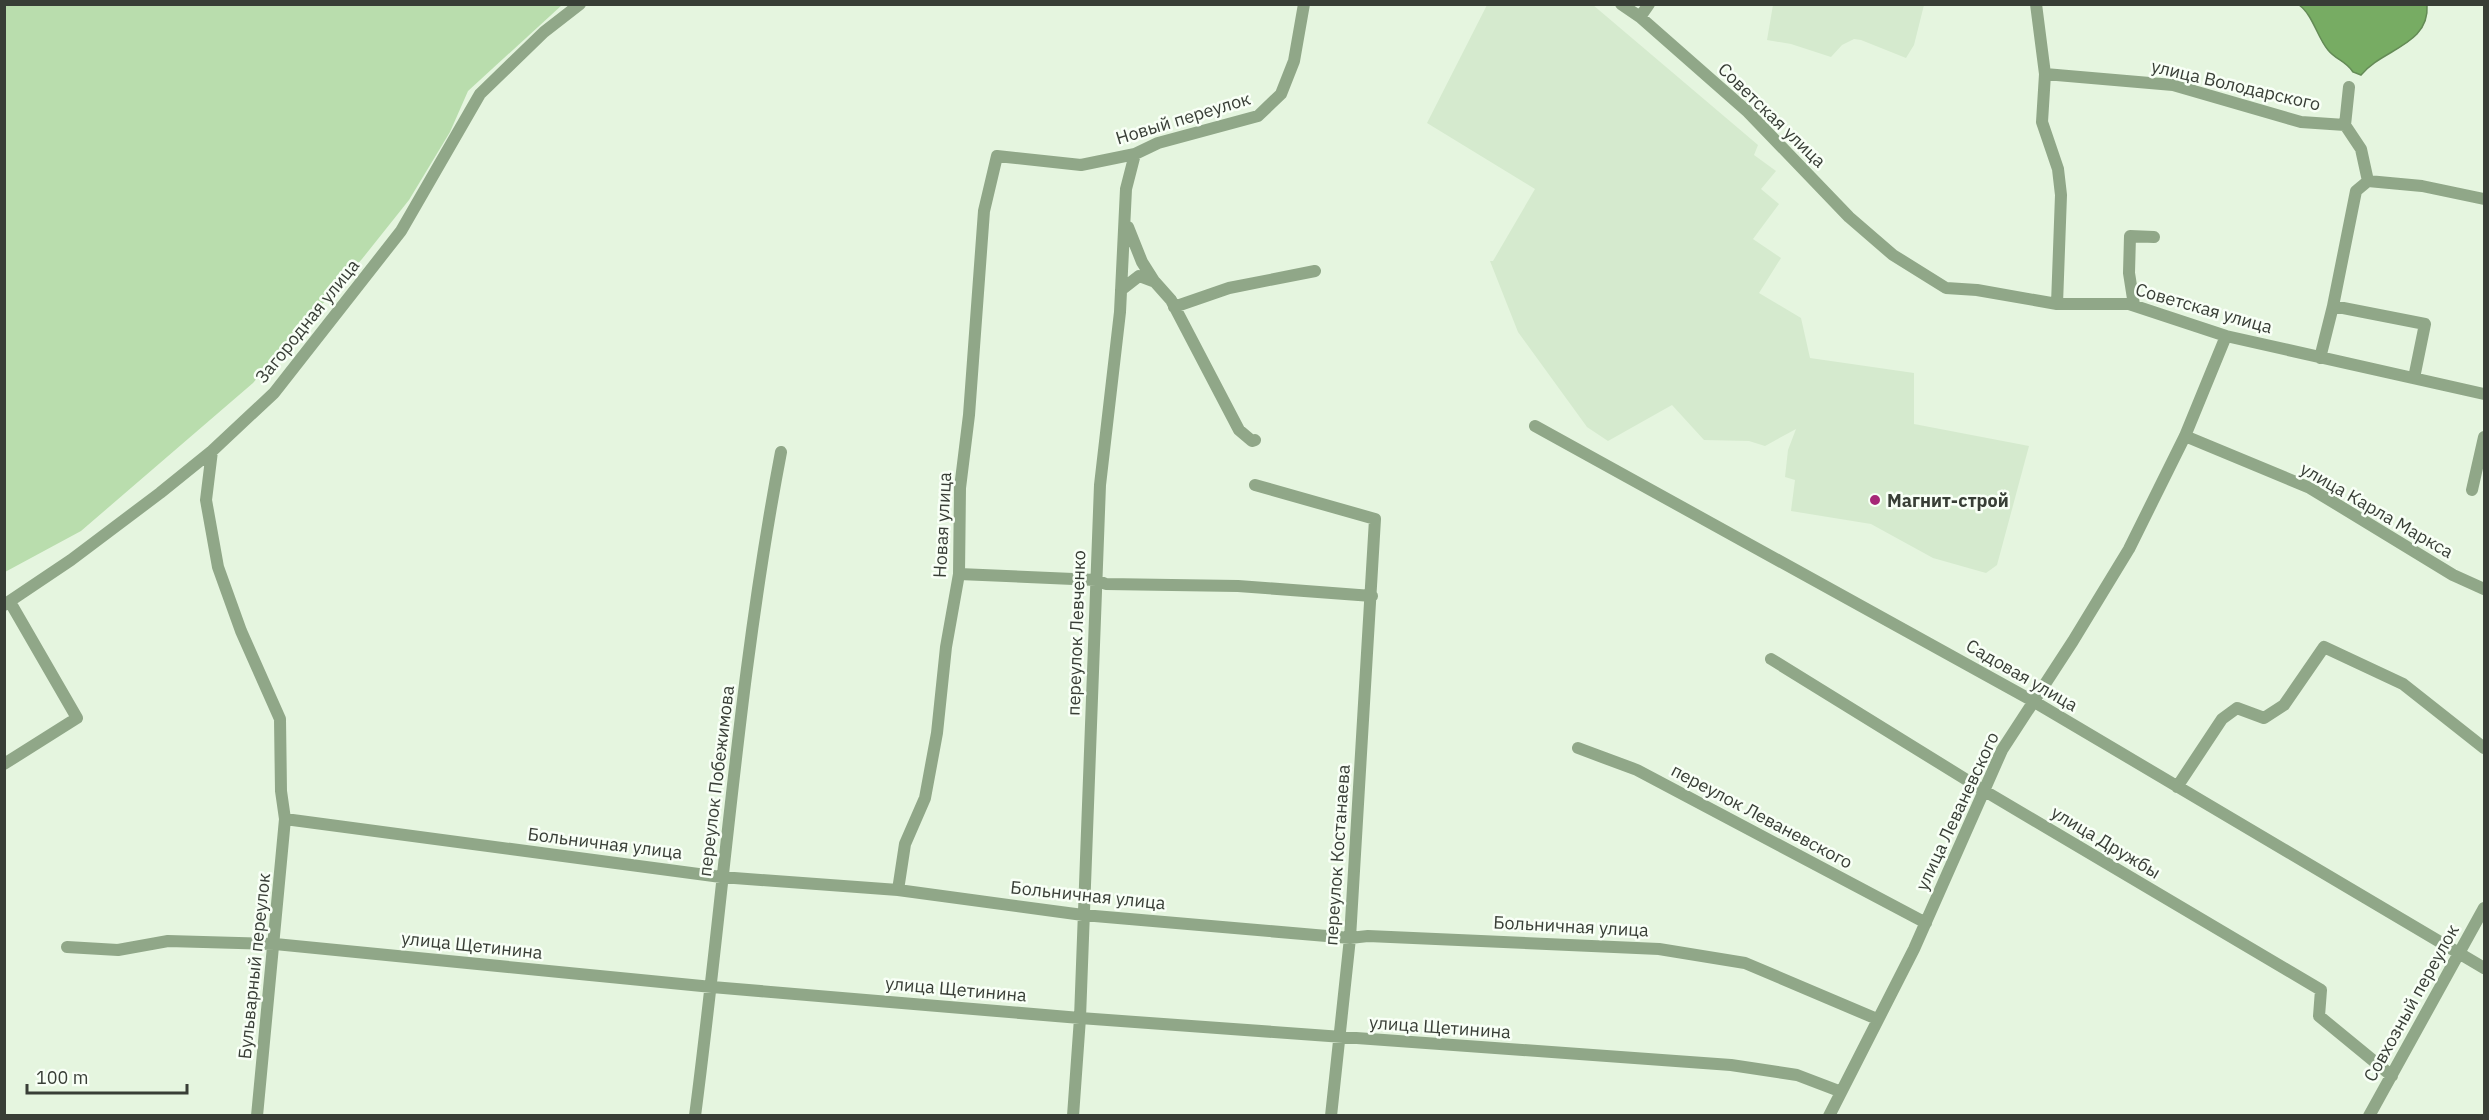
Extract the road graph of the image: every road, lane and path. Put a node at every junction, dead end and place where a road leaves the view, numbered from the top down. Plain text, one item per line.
1 (580, 4) edge
2 (1304, 4) edge
3 (1621, 4) edge
4 (1649, 4) edge
5 (2036, 4) edge
6 (1640, 17) junction
7 (2044, 74) junction
8 (2349, 87) dead end
9 (2345, 125) junction
10 (1135, 154) junction
11 (997, 156) joint
12 (2368, 181) junction
13 (2484, 199) edge
14 (1125, 220) junction
15 (2154, 237) dead end
16 (1315, 271) dead end
17 (1155, 282) junction
18 (1121, 290) junction
19 (2057, 304) junction
20 (2134, 305) junction
21 (2334, 306) junction
22 (1174, 307) junction
23 (2226, 336) junction
24 (2320, 358) junction
25 (2414, 378) junction
26 (2484, 394) edge
27 (1535, 426) dead end
28 (2185, 436) junction
29 (2484, 437) edge
30 (1256, 440) dead end
31 (212, 451) junction
32 (782, 452) dead end
33 (1255, 485) dead end
34 (2472, 490) dead end
35 (959, 574) junction
36 (1096, 580) junction
37 (2484, 588) edge
38 (1372, 596) junction
39 (7, 604) edge
40 (1771, 659) dead end
41 (2033, 701) junction
42 (1578, 748) dead end
43 (2484, 748) edge
44 (4, 764) edge
45 (2177, 787) junction
46 (1983, 790) junction
47 (285, 819) junction
48 (722, 877) junction
49 (898, 890) junction
50 (2484, 908) edge
51 (1083, 915) junction
52 (1926, 922) junction
53 (1350, 938) junction
54 (275, 944) junction
55 (67, 947) dead end
56 (2459, 952) junction
57 (2484, 968) edge
58 (712, 987) junction
59 (1080, 1018) junction
60 (1877, 1019) junction
61 (1340, 1038) junction
62 (2392, 1076) junction
63 (1839, 1091) junction
64 (257, 1116) edge
65 (695, 1116) edge
66 (1073, 1116) edge
67 (1331, 1116) edge
68 (1829, 1116) edge
69 (2369, 1116) edge

1 - 31 street, Загородная улица
2 - 10 street, Новый переулок
3 - 6 street, Советская улица
4 - 6 street
5 - 7 street
6 - 19 street, Советская улица
7 - 9 street, улица Володарского
7 - 19 street
8 - 9 street, улица Володарского
9 - 12 street
10 - 11 street, Новый переулок
10 - 14 street, переулок Левченко
11 - 35 street, Новая улица
12 - 13 street
12 - 21 street
14 - 17 street
14 - 18 street, переулок Левченко
15 - 20 street
16 - 22 street
17 - 18 street
17 - 22 street
18 - 36 street, переулок Левченко
19 - 20 street, Советская улица
20 - 23 street, Советская улица
21 - 24 street
21 - 25 street
22 - 30 street
23 - 24 street, Советская улица
23 - 28 street, улица Леваневского
24 - 25 street, Советская улица
25 - 26 street, Советская улица
27 - 41 street, Садовая улица
28 - 37 street, улица Карла Маркса
28 - 41 street, улица Леваневского
29 - 34 street
31 - 39 street, Загородная улица
31 - 47 street, Бульварный переулок
32 - 48 street, переулок Побежимова
33 - 38 street, переулок Костанаева
35 - 36 street
35 - 49 street, Новая улица
36 - 38 street
36 - 51 street, переулок Левченко
38 - 53 street, переулок Костанаева
39 - 44 street
40 - 46 street, улица Дружбы
41 - 45 street, Садовая улица
41 - 46 street, улица Леваневского
42 - 52 street, переулок Леваневского
43 - 45 street
45 - 56 street, Садовая улица
46 - 52 street, улица Леваневского
46 - 62 street, улица Дружбы
47 - 48 street, Больничная улица
47 - 54 street, Бульварный переулок
48 - 49 street, Больничная улица
48 - 58 street, переулок Побежимова
49 - 51 street, Больничная улица
50 - 56 street, Совхозный переулок
51 - 53 street, Больничная улица
51 - 59 street, переулок Левченко
52 - 60 street, улица Леваневского
53 - 60 street, Больничная улица
53 - 61 street, переулок Костанаева
54 - 55 street, улица Щетинина
54 - 58 street, улица Щетинина
54 - 64 street, Бульварный переулок
56 - 57 street, Садовая улица
56 - 62 street, Совхозный переулок
58 - 59 street, улица Щетинина
58 - 65 street, переулок Побежимова
59 - 61 street, улица Щетинина
59 - 66 street, переулок Левченко
60 - 63 street, улица Леваневского
61 - 63 street, улица Щетинина
61 - 67 street, переулок Костанаева
62 - 69 street, Совхозный переулок
63 - 68 street, улица Леваневского

